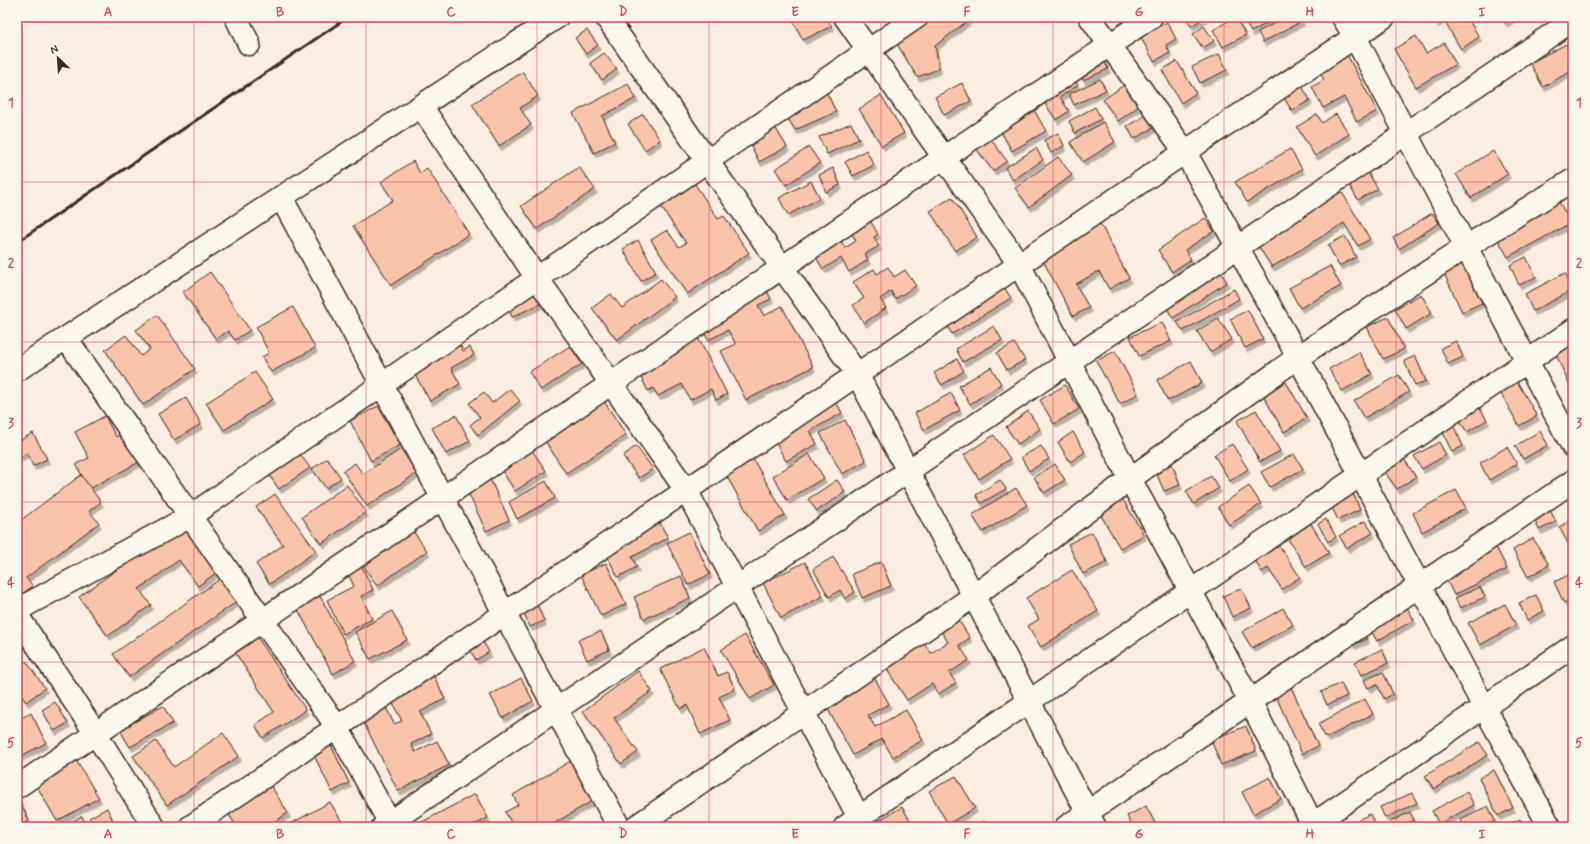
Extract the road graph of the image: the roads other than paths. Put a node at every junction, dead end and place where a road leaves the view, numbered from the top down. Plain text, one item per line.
1 (236, 17) edge
2 (557, 17) edge
3 (606, 17) edge
4 (845, 17) edge
5 (917, 17) edge
6 (1090, 17) edge
7 (1151, 17) edge
8 (1343, 17) edge
9 (1384, 17) edge
10 (1573, 20) edge
11 (1355, 37) junction
12 (249, 44) dead end
13 (1110, 45) junction
14 (868, 50) junction
15 (421, 106) junction
16 (1406, 133) junction
17 (1185, 152) junction
18 (944, 157) junction
19 (707, 162) junction
20 (1573, 180) edge
21 (281, 197) junction
22 (1237, 247) junction
23 (1466, 247) junction
24 (1019, 264) junction
25 (782, 268) junction
26 (537, 278) junction
27 (1573, 330) edge
28 (66, 338) junction
29 (1298, 357) junction
30 (1070, 361) junction
31 (1528, 361) junction
32 (17, 370) edge
33 (857, 374) junction
34 (611, 383) junction
35 (381, 384) junction
36 (1573, 447) edge
37 (908, 471) junction
38 (1360, 476) junction
39 (1130, 479) junction
40 (1573, 481) edge
41 (686, 490) junction
42 (442, 498) junction
43 (189, 517) junction
44 (1420, 585) junction
45 (738, 587) junction
46 (1191, 591) junction
47 (974, 596) junction
48 (17, 610) edge
49 (504, 613) junction
50 (17, 615) edge
51 (262, 620) junction
52 (1573, 646) edge
53 (1029, 701) junction
54 (1250, 701) junction
55 (1484, 707) junction
56 (556, 710) junction
57 (803, 712) junction
58 (337, 727) junction
59 (96, 734) junction
60 (17, 787) edge
61 (1091, 820) edge
62 (856, 824) edge
63 (388, 826) edge
64 (1312, 826) edge
65 (154, 827) edge
66 (190, 827) edge
67 (619, 827) edge
68 (635, 827) edge
69 (1066, 827) edge
70 (1550, 827) edge

1 - 12 street
2 - 15 street
3 - 19 street
4 - 14 street
5 - 14 street
6 - 13 street
7 - 13 street
8 - 11 street
9 - 11 street
10 - 16 street
11 - 16 street
11 - 17 street
13 - 17 street
13 - 18 street
14 - 18 street
14 - 19 street
15 - 21 street
15 - 26 street
16 - 22 street
16 - 23 street
17 - 22 street
17 - 24 street
18 - 24 street
18 - 25 street
19 - 25 street
19 - 26 street
20 - 23 street
21 - 28 street
21 - 35 street
22 - 29 street
22 - 30 street
23 - 29 street
23 - 31 street
24 - 30 street
24 - 33 street
25 - 33 street
25 - 34 street
26 - 34 street
26 - 35 street
27 - 31 street
28 - 32 street
28 - 43 street
29 - 38 street
29 - 39 street
30 - 37 street
30 - 39 street
31 - 36 street
31 - 38 street
33 - 37 street
33 - 41 street
34 - 41 street
34 - 42 street
35 - 42 street
35 - 43 street
37 - 45 street
37 - 47 street
38 - 44 street
38 - 46 street
39 - 46 street
39 - 47 street
40 - 44 street
41 - 45 street
41 - 49 street
42 - 49 street
42 - 51 street
43 - 48 street
43 - 51 street
44 - 54 street
44 - 55 street
45 - 56 street
45 - 57 street
46 - 53 street
46 - 54 street
47 - 53 street
47 - 57 street
49 - 56 street
49 - 58 street
50 - 59 street
51 - 58 street
51 - 59 street
52 - 55 street
53 - 61 street
53 - 62 street
54 - 61 street
54 - 64 street
55 - 64 street
55 - 70 street
56 - 63 street
56 - 67 street
57 - 62 street
57 - 68 street
58 - 63 street
58 - 66 street
59 - 60 street
59 - 65 street
61 - 69 street

